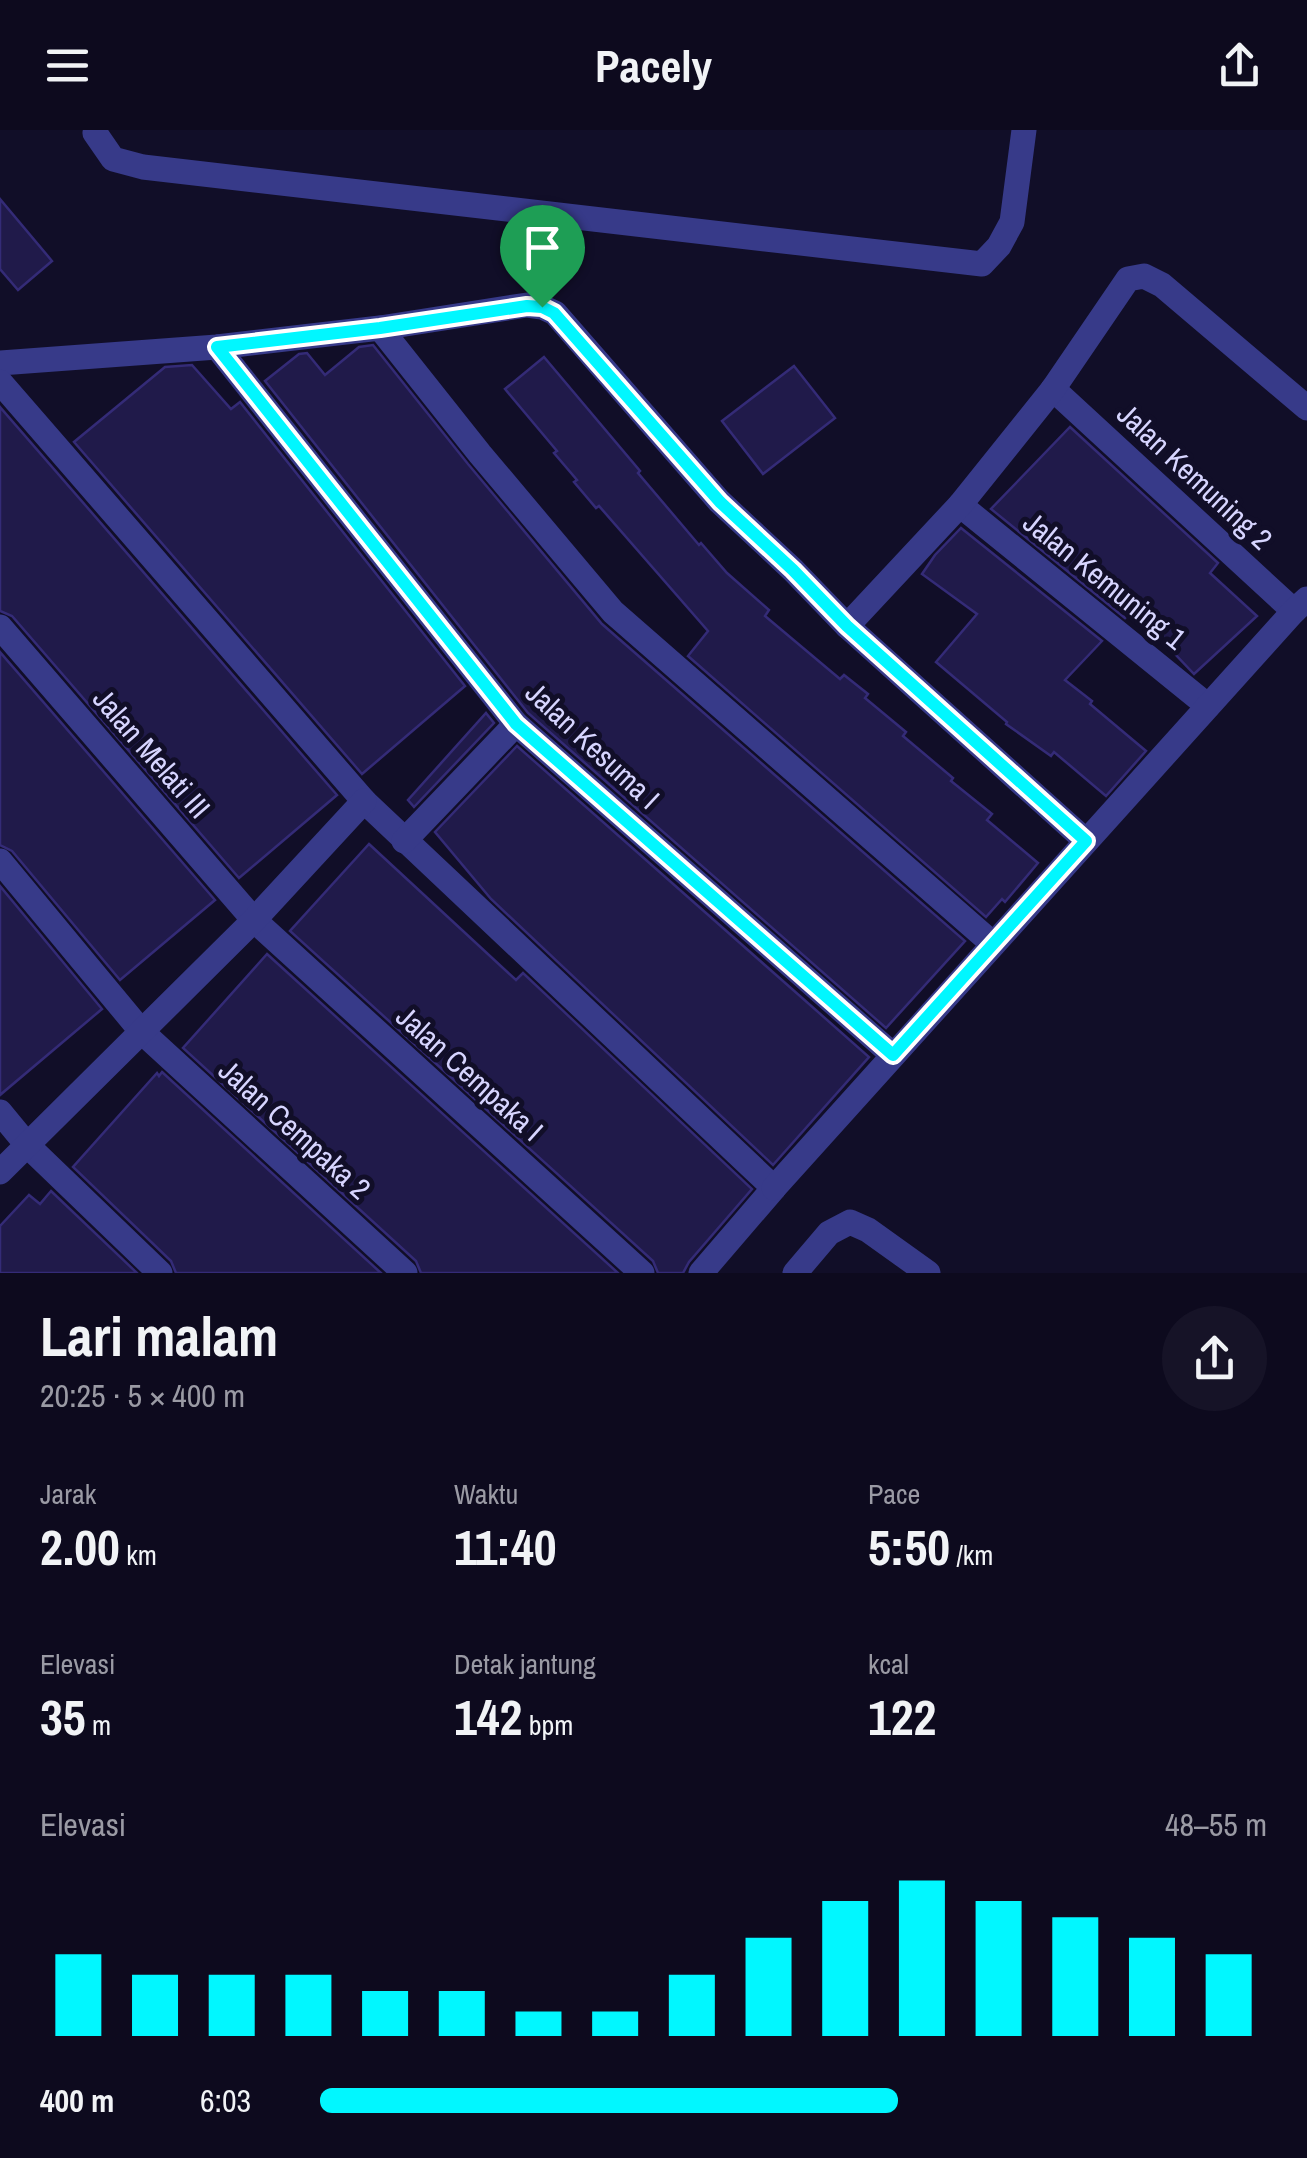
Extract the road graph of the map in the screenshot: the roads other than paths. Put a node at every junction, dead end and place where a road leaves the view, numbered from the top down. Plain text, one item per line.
1 (96, 130) edge
2 (1024, 130) edge
3 (380, 328) junction
4 (217, 347) junction
5 (0, 363) edge
6 (0, 382) edge
7 (1053, 389) junction
8 (1307, 408) edge
9 (960, 504) junction
10 (1300, 605) edge
11 (847, 626) junction
12 (0, 628) edge
13 (1208, 706) junction
14 (516, 724) junction
15 (364, 801) junction
16 (404, 841) junction
17 (1086, 841) junction
18 (0, 862) edge
19 (254, 920) junction
20 (993, 944) junction
21 (142, 1032) junction
22 (893, 1055) junction
23 (0, 1112) edge
24 (28, 1146) junction
25 (0, 1172) edge
26 (774, 1188) junction
27 (160, 1273) edge
28 (405, 1273) edge
29 (642, 1273) edge
30 (702, 1273) edge
31 (795, 1273) edge
32 (928, 1273) edge

1 - 2 street
3 - 4 street
3 - 11 street
3 - 20 street
4 - 5 street
4 - 14 street, Jalan Kesuma I
6 - 15 street
7 - 8 street
7 - 9 street
7 - 10 street, Jalan Kemuning 2
9 - 11 street
9 - 13 street, Jalan Kemuning 1
10 - 13 street
11 - 17 street
12 - 19 street, Jalan Melati III
13 - 17 street
14 - 16 street
14 - 22 street, Jalan Kesuma I
15 - 16 street
15 - 19 street
16 - 26 street
17 - 20 street
18 - 21 street, Jalan Cempaka 2
19 - 21 street
19 - 29 street, Jalan Cempaka I
20 - 22 street
21 - 24 street
21 - 28 street, Jalan Cempaka 2
22 - 26 street
23 - 24 street
24 - 25 street
24 - 27 street
26 - 30 street
31 - 32 street

